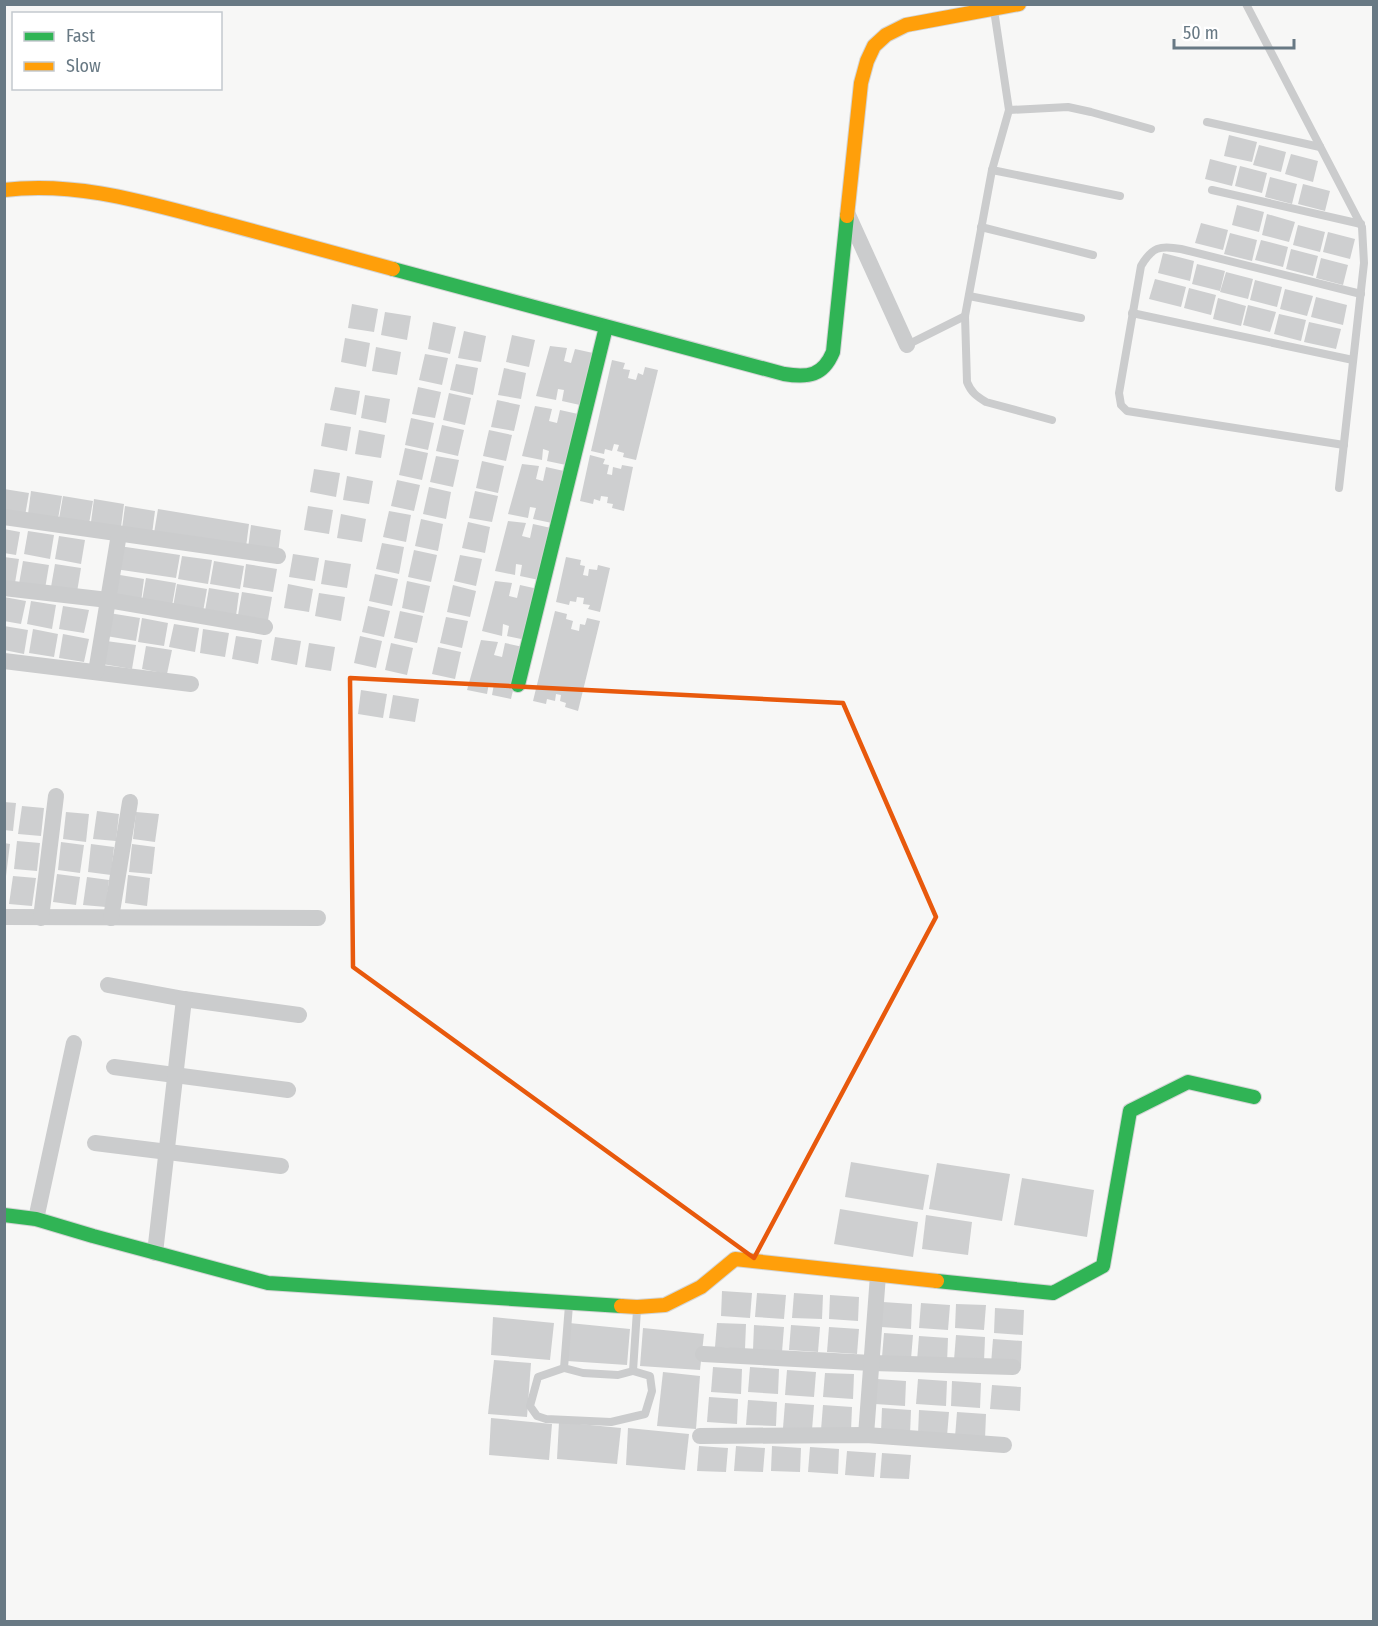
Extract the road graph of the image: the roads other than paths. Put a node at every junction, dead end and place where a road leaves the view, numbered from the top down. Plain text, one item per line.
1 (1019, 4) edge
2 (1246, 4) edge
3 (994, 10) junction
4 (1009, 110) junction
5 (1207, 122) dead end
6 (1151, 129) dead end
7 (1320, 147) junction
8 (992, 170) junction
9 (4, 190) edge
10 (1212, 190) dead end
11 (1120, 196) dead end
12 (847, 213) junction
13 (1361, 224) junction
14 (981, 228) junction
15 (1093, 255) dead end
16 (1360, 294) junction
17 (969, 296) junction
18 (1132, 312) junction
19 (965, 316) junction
20 (1081, 318) dead end
21 (606, 327) junction
22 (907, 345) joint
23 (1353, 360) junction
24 (1052, 420) dead end
25 (1344, 445) junction
26 (1339, 488) dead end
27 (4, 517) edge
28 (119, 534) junction
29 (278, 556) dead end
30 (4, 588) edge
31 (108, 600) junction
32 (265, 627) dead end
33 (4, 662) edge
34 (96, 672) junction
35 (191, 684) dead end
36 (518, 685) dead end
37 (56, 796) dead end
38 (130, 802) dead end
39 (4, 917) edge
40 (41, 918) junction
41 (111, 918) junction
42 (318, 918) dead end
43 (108, 985) dead end
44 (184, 999) junction
45 (299, 1015) dead end
46 (74, 1042) dead end
47 (114, 1067) dead end
48 (176, 1074) junction
49 (288, 1089) dead end
50 (1254, 1097) dead end
51 (94, 1143) dead end
52 (167, 1151) junction
53 (280, 1166) dead end
54 (4, 1215) edge
55 (36, 1219) junction
56 (155, 1253) junction
57 (878, 1275) junction
58 (569, 1303) junction
59 (638, 1307) junction
60 (703, 1354) dead end
61 (872, 1363) junction
62 (1013, 1367) dead end
63 (564, 1368) junction
64 (633, 1371) junction
65 (866, 1435) junction
66 (700, 1436) dead end
67 (1004, 1445) dead end

1 - 3 street
2 - 7 lane
3 - 4 lane
3 - 12 street
4 - 6 lane
4 - 8 lane
5 - 7 lane
7 - 13 lane
8 - 11 lane
8 - 14 lane
9 - 21 street
10 - 13 lane
12 - 21 street
12 - 22 street
13 - 16 lane
14 - 15 lane
14 - 17 lane
16 - 18 lane
16 - 23 lane
17 - 19 lane
17 - 20 lane
18 - 23 lane
18 - 25 lane
19 - 22 lane
19 - 24 lane
21 - 36 street
23 - 25 lane
25 - 26 lane
27 - 28 street
28 - 29 street
28 - 31 street
30 - 31 street
31 - 32 street
31 - 34 street
33 - 34 street
34 - 35 street
37 - 40 street
38 - 41 street
39 - 40 street
40 - 41 street
41 - 42 street
43 - 44 street
44 - 45 street
44 - 48 street
46 - 55 street
47 - 48 street
48 - 49 street
48 - 52 street
50 - 57 street
51 - 52 street
52 - 53 street
52 - 56 street
54 - 55 street
55 - 56 street
56 - 58 street
57 - 59 street
57 - 61 street
58 - 59 street
58 - 63 lane
59 - 64 lane
60 - 61 street
61 - 62 street
61 - 65 street
63 - 64 lane
63 - 64 lane
65 - 66 street
65 - 67 street

